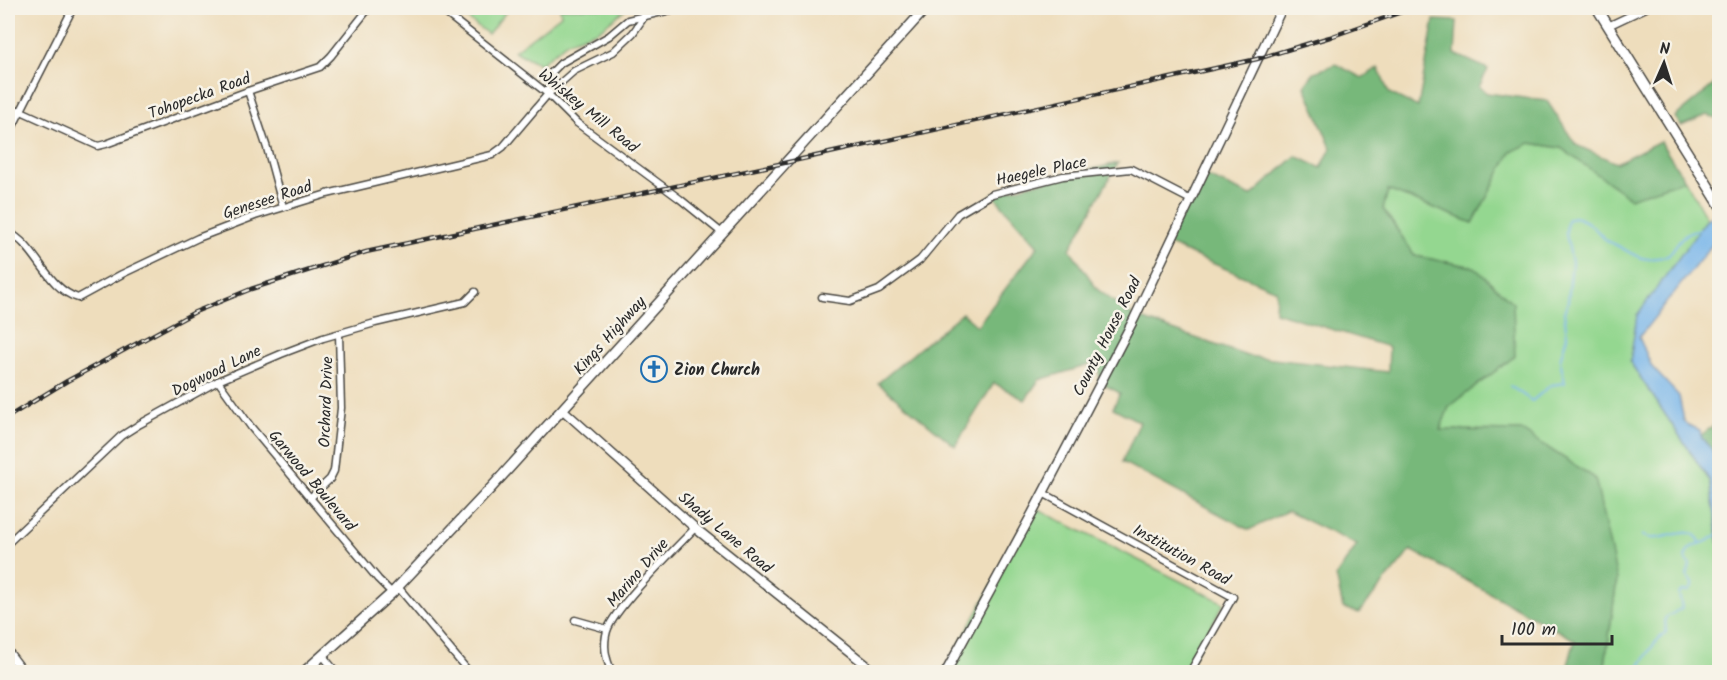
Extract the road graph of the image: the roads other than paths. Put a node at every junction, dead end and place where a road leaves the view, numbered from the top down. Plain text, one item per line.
1 (73, 8) edge
2 (369, 8) edge
3 (439, 8) edge
4 (679, 8) edge
5 (926, 8) edge
6 (1282, 8) edge
7 (1597, 8) edge
8 (1646, 8) edge
9 (644, 17) junction
10 (1608, 26) junction
11 (248, 91) junction
12 (548, 94) junction
13 (19, 110) junction
14 (8, 136) edge
15 (1189, 199) junction
16 (1718, 202) edge
17 (283, 207) junction
18 (8, 232) edge
19 (722, 233) junction
20 (475, 292) dead end
21 (822, 297) dead end
22 (339, 334) junction
23 (218, 381) junction
24 (563, 410) junction
25 (1043, 492) junction
26 (310, 498) junction
27 (695, 528) junction
28 (8, 543) edge
29 (395, 590) junction
30 (575, 621) dead end
31 (608, 629) junction
32 (8, 652) edge
33 (322, 656) junction
34 (23, 672) edge
35 (304, 672) edge
36 (336, 672) edge
37 (469, 672) edge
38 (612, 672) edge
39 (875, 672) edge
40 (946, 672) edge
41 (1190, 672) edge

1 - 13 street
2 - 11 street, Tohopecka Road
3 - 12 street, Whiskey Mill Road
4 - 9 street
5 - 19 main road, Kings Highway
6 - 15 street, County House Road
7 - 10 main road
8 - 10 street
9 - 12 street
9 - 12 street
10 - 16 main road
11 - 13 street, Tohopecka Road
11 - 17 street
12 - 17 street, Genesee Road
12 - 19 street, Whiskey Mill Road
13 - 14 street
15 - 21 street, Haegele Place
15 - 25 street, County House Road
17 - 18 street, Genesee Road
19 - 24 main road, Kings Highway
20 - 22 street, Dogwood Lane
22 - 23 street, Dogwood Lane
22 - 26 street, Orchard Drive
23 - 26 street, Garwood Boulevard
23 - 28 street, Dogwood Lane
24 - 27 street, Shady Lane Road
24 - 29 main road, Kings Highway
25 - 40 street, County House Road
25 - 41 street, Institution Road
26 - 29 street, Garwood Boulevard
27 - 31 street, Marino Drive
27 - 39 street, Shady Lane Road
29 - 33 main road, Kings Highway
29 - 37 street, Garwood Boulevard
30 - 31 street
31 - 38 street, Marino Drive
32 - 34 street
33 - 35 main road, Kings Highway
33 - 36 street

